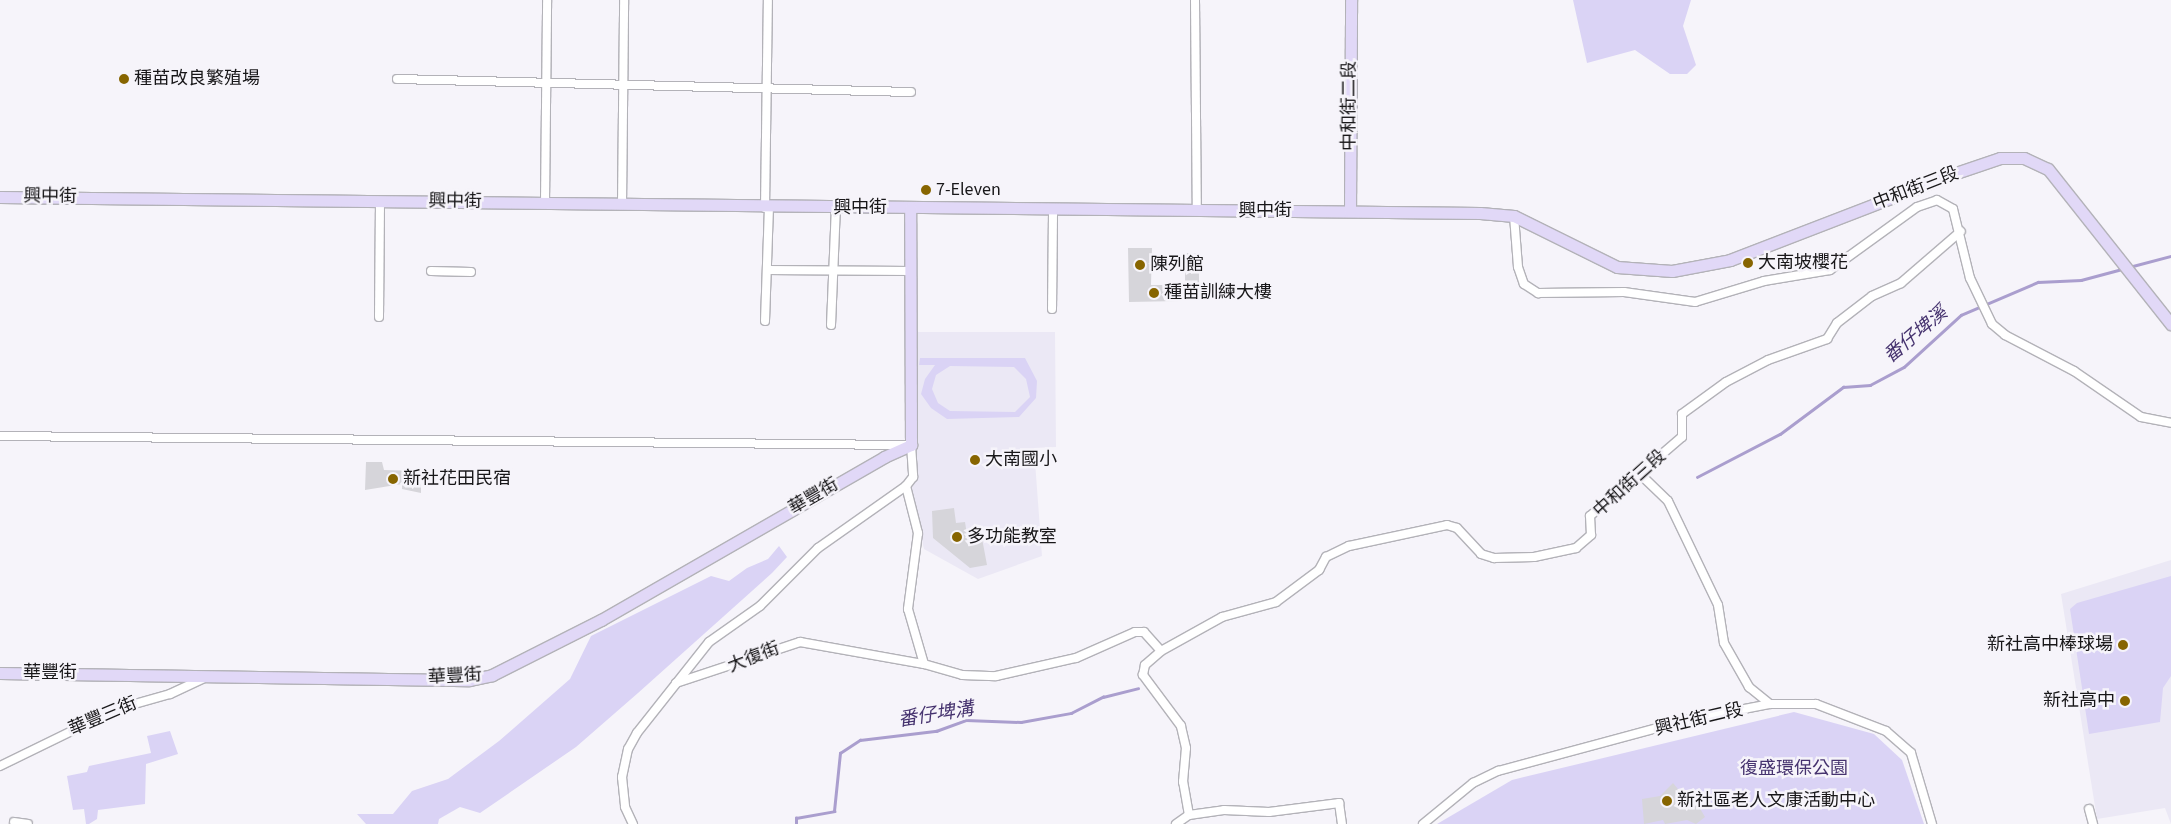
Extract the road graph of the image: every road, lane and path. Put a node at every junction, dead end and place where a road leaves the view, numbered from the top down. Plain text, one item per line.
1 (547, 0) edge
2 (624, 0) edge
3 (768, 0) edge
4 (1195, 0) edge
5 (1351, 0) edge
6 (396, 79) dead end
7 (546, 85) junction
8 (623, 86) junction
9 (767, 89) junction
10 (911, 92) dead end
11 (0, 197) edge
12 (380, 201) junction
13 (545, 204) junction
14 (622, 205) junction
15 (767, 208) junction
16 (836, 208) junction
17 (910, 208) junction
18 (1053, 211) junction
19 (1197, 211) junction
20 (1350, 211) junction
21 (1514, 216) junction
22 (1961, 231) junction
23 (767, 270) junction
24 (833, 270) junction
25 (431, 271) dead end
26 (910, 271) junction
27 (471, 272) dead end
28 (1052, 309) dead end
29 (379, 317) dead end
30 (765, 321) dead end
31 (2171, 324) edge
32 (831, 325) dead end
33 (2171, 423) edge
34 (0, 436) edge
35 (911, 445) junction
36 (1641, 475) junction
37 (906, 486) junction
38 (1161, 651) junction
39 (924, 664) junction
40 (0, 674) edge
41 (210, 676) junction
42 (676, 683) junction
43 (1770, 704) junction
44 (0, 766) edge
45 (2089, 809) dead end
46 (1189, 815) junction
47 (14, 822) dead end
48 (28, 824) edge
49 (633, 824) edge
50 (1176, 824) edge
51 (1342, 824) edge
52 (1423, 824) edge
53 (1932, 824) edge
54 (2093, 824) edge

1 - 7 street
2 - 8 street
3 - 9 street
4 - 19 street
5 - 20 street, 中和街二段
6 - 7 street
7 - 8 street
7 - 13 street
8 - 9 street
8 - 14 street
9 - 10 street
9 - 15 street
11 - 12 street, 興中街
12 - 13 street, 興中街
12 - 29 street
13 - 14 street, 興中街
14 - 15 street, 興中街
15 - 16 street, 興中街
15 - 23 street
16 - 17 street, 興中街
16 - 24 street
17 - 18 street, 興中街
17 - 26 street, 興中街
18 - 19 street, 興中街
18 - 28 street
19 - 20 street, 興中街
20 - 21 street, 中和街三段
21 - 22 street, 中和街三段
21 - 31 street, 中和街三段
22 - 33 street, 中和街三段
22 - 36 street, 中和街三段
23 - 24 street
23 - 30 street
24 - 26 street
24 - 32 street
25 - 27 street
26 - 35 street, 興中街
34 - 35 street
35 - 37 street
35 - 41 street, 華豐街
36 - 38 street, 中和街三段
36 - 43 street
37 - 39 street
37 - 42 street, 大復街
38 - 39 street, 大復街
38 - 46 street
39 - 42 street, 大復街
40 - 41 street, 華豐街
41 - 44 street, 華豐三街
42 - 49 street
43 - 52 street, 興社街二段
43 - 53 street, 興社街二段
45 - 54 street
46 - 50 street
46 - 51 street
47 - 48 street

